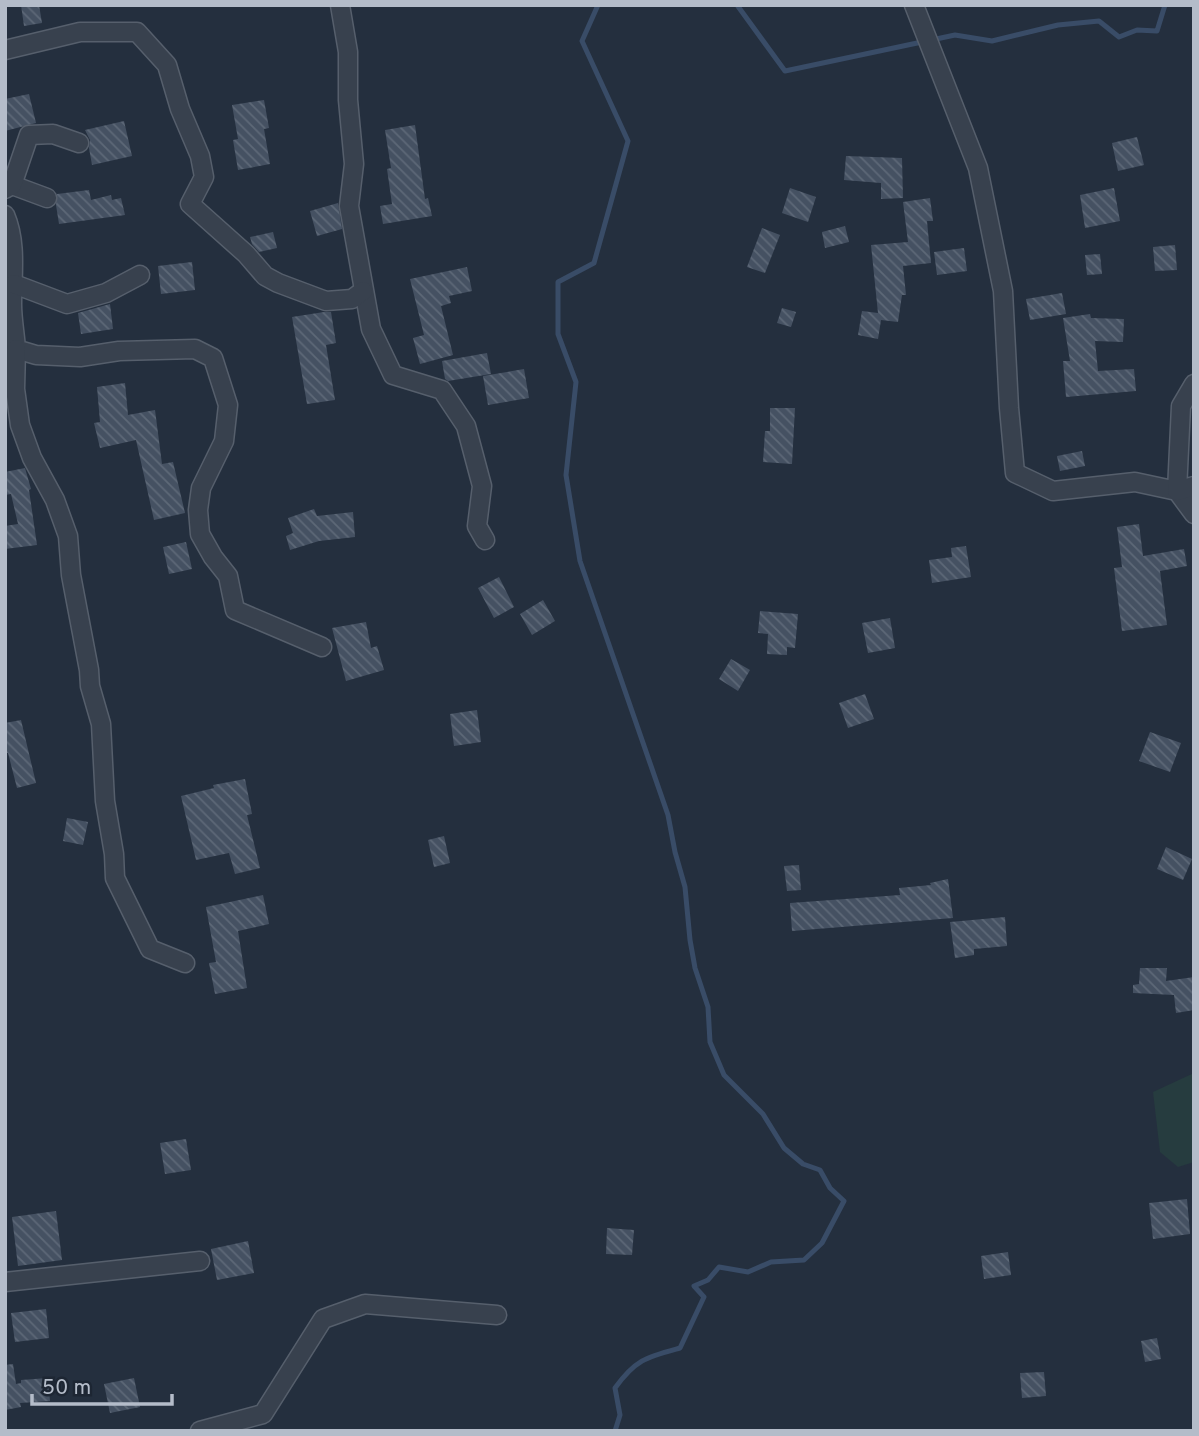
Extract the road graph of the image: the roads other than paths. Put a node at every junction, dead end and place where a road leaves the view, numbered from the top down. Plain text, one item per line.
1 (340, 5) edge
2 (914, 5) edge
3 (5, 50) edge
4 (79, 144) dead end
5 (8, 187) edge
6 (47, 198) dead end
7 (5, 215) edge
8 (139, 275) dead end
9 (13, 284) junction
10 (363, 291) junction
11 (16, 349) junction
12 (1194, 384) edge
13 (1185, 489) edge
14 (1194, 514) edge
15 (485, 540) dead end
16 (322, 647) dead end
17 (185, 963) dead end
18 (200, 1261) dead end
19 (5, 1282) edge
20 (497, 1315) dead end
21 (200, 1431) edge

1 - 10 street
2 - 13 street
3 - 10 street
4 - 5 street
5 - 6 street
7 - 9 street
8 - 9 street
9 - 11 street
10 - 15 street
11 - 16 street
11 - 17 street
12 - 13 street
13 - 14 street
18 - 19 street
20 - 21 street

